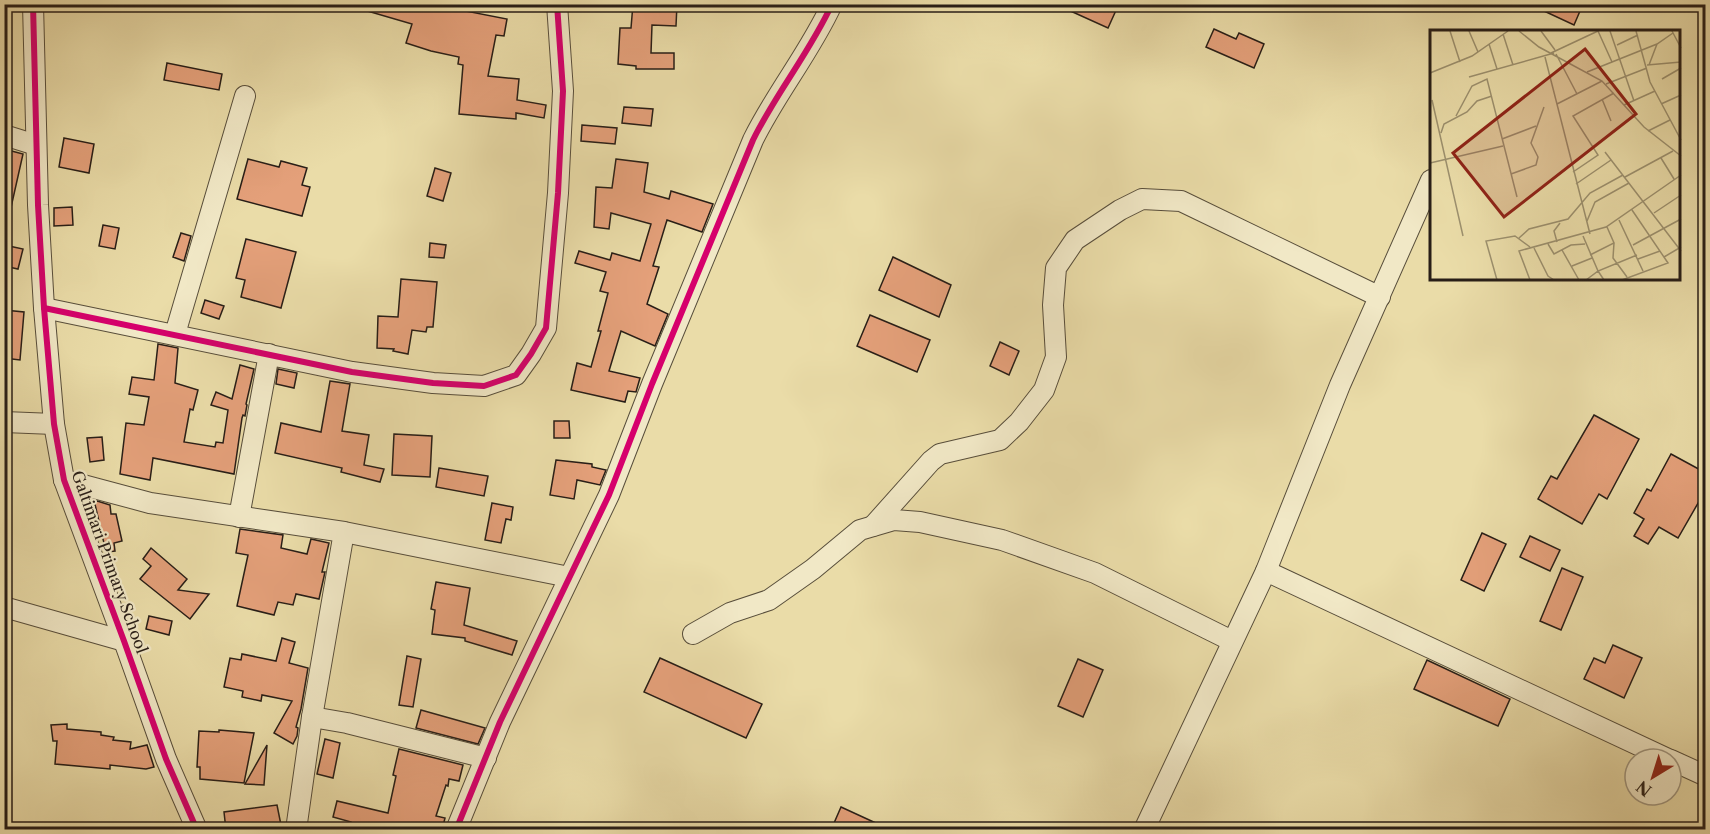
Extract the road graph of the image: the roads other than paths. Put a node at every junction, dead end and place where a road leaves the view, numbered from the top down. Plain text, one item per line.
1 (33, 4) edge
2 (558, 4) edge
3 (832, 4) edge
4 (245, 96) dead end
5 (4, 135) edge
6 (36, 145) junction
7 (1430, 182) edge
8 (1380, 297) junction
9 (44, 308) junction
10 (175, 334) junction
11 (269, 354) junction
12 (4, 422) edge
13 (54, 424) junction
14 (64, 480) junction
15 (239, 517) junction
16 (873, 526) junction
17 (344, 532) junction
18 (1266, 570) junction
19 (569, 577) junction
20 (4, 607) edge
21 (693, 634) dead end
22 (124, 641) junction
23 (1232, 641) junction
24 (312, 717) junction
25 (1642, 747) edge
26 (486, 758) junction
27 (1683, 766) edge
28 (1706, 776) edge
29 (197, 830) edge
30 (296, 830) edge
31 (456, 830) edge
32 (1144, 830) edge

1 - 6 street, Galtimari Primary School
2 - 11 street
3 - 19 street
4 - 10 street
5 - 6 street
6 - 9 street, Galtimari Primary School
7 - 8 street
8 - 16 street
8 - 18 street
9 - 10 street
9 - 13 street, Galtimari Primary School
10 - 11 street
11 - 15 street
12 - 13 street
13 - 14 street, Galtimari Primary School
14 - 15 street
14 - 22 street, Galtimari Primary School
15 - 17 street
16 - 21 street
16 - 23 street
17 - 19 street
17 - 24 street
18 - 23 street
18 - 25 street
19 - 26 street
20 - 22 street
22 - 29 street, Galtimari Primary School
23 - 32 street
24 - 26 street
24 - 30 street
26 - 31 street
27 - 28 street

